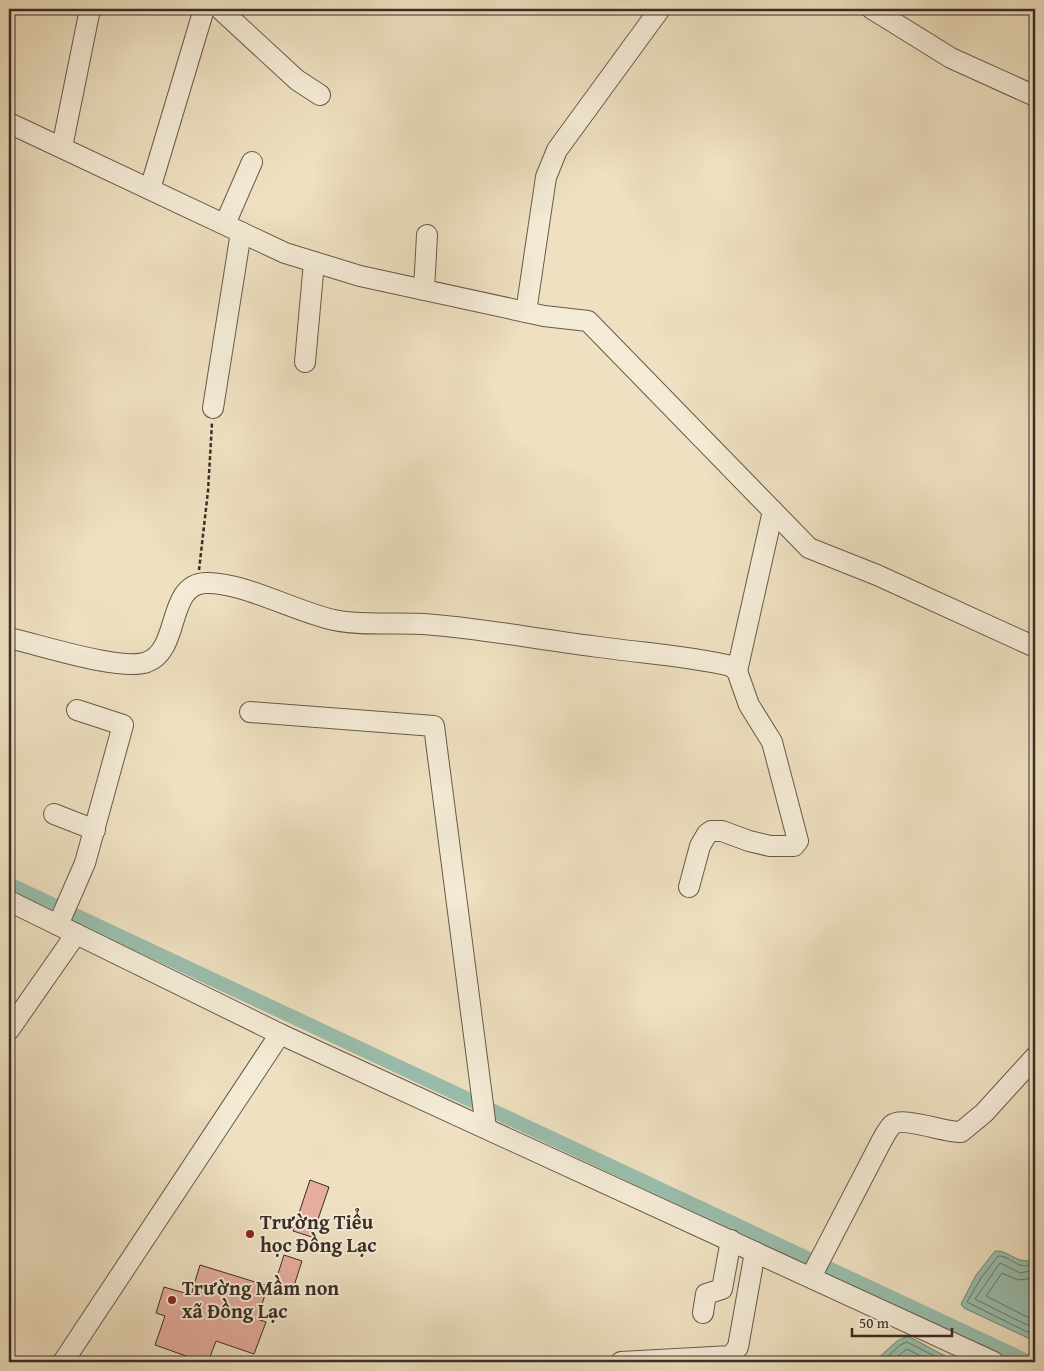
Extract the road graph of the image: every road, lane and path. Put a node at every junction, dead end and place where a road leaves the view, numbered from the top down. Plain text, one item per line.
1 (90, 9) edge
2 (204, 9) edge
3 (220, 9) edge
4 (660, 9) edge
5 (872, 9) edge
6 (320, 95) dead end
7 (1035, 96) edge
8 (9, 122) edge
9 (62, 148) junction
10 (252, 162) dead end
11 (150, 189) junction
12 (233, 228) junction
13 (427, 235) dead end
14 (314, 262) junction
15 (424, 290) junction
16 (526, 312) junction
17 (304, 362) dead end
18 (213, 408) joint
19 (773, 511) junction
20 (196, 583) junction
21 (9, 638) edge
22 (1035, 647) edge
23 (737, 671) junction
24 (77, 710) dead end
25 (250, 712) dead end
26 (54, 814) dead end
27 (95, 830) junction
28 (689, 887) dead end
29 (9, 901) edge
30 (67, 930) junction
31 (9, 1030) edge
32 (280, 1034) junction
33 (1035, 1057) edge
34 (486, 1128) junction
35 (731, 1240) junction
36 (755, 1252) junction
37 (816, 1268) junction
38 (703, 1313) dead end
39 (63, 1362) edge
40 (622, 1362) edge
41 (994, 1362) edge

1 - 9 street
2 - 11 street
3 - 6 street
4 - 16 street
5 - 7 street
8 - 9 street
9 - 11 street
10 - 12 street
11 - 12 street
12 - 14 street
12 - 18 street
13 - 15 street
14 - 15 street
14 - 17 street
15 - 16 street
16 - 19 street
18 - 20 path
19 - 22 street
19 - 23 street
20 - 21 street
20 - 23 street
23 - 28 street
24 - 27 street
25 - 34 street
26 - 27 street
27 - 30 street
29 - 30 street
30 - 31 street
30 - 32 street
32 - 34 street
32 - 39 street
33 - 37 street
34 - 35 street
35 - 36 street
35 - 38 street
36 - 37 street
36 - 40 street
37 - 41 street

